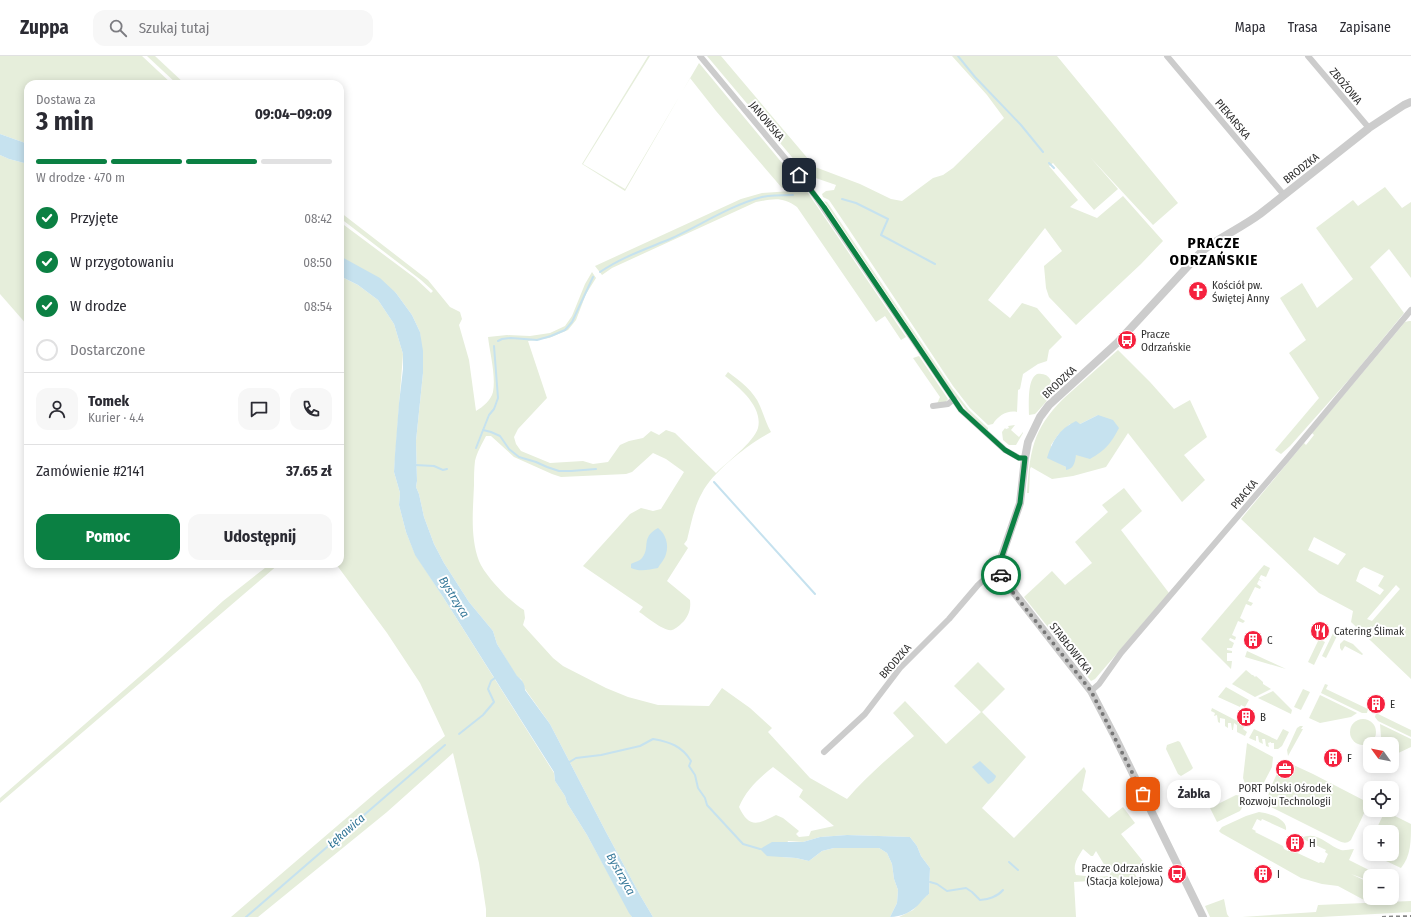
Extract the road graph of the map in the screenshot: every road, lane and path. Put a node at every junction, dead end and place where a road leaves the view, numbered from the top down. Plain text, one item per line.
1 (700, 56) edge
2 (1167, 56) edge
3 (1308, 56) edge
4 (1411, 102) edge
5 (1369, 128) junction
6 (1284, 196) junction
7 (1410, 312) edge
8 (954, 399) junction
9 (933, 406) dead end
10 (1025, 458) junction
11 (1000, 570) junction
12 (1091, 691) junction
13 (824, 752) dead end
14 (1203, 917) edge

1 - 8 street, JANOWSKA
2 - 6 street, PIEKARSKA
3 - 5 street, ZBOŻOWA
4 - 5 street, BRODZKA
5 - 6 street, BRODZKA
6 - 10 street, BRODZKA
7 - 12 street, PRACKA
8 - 9 street
8 - 10 street, JANOWSKA
10 - 11 street, BRODZKA
11 - 12 street, STABŁOWICKA
11 - 13 street, BRODZKA
12 - 14 street, STABŁOWICKA

